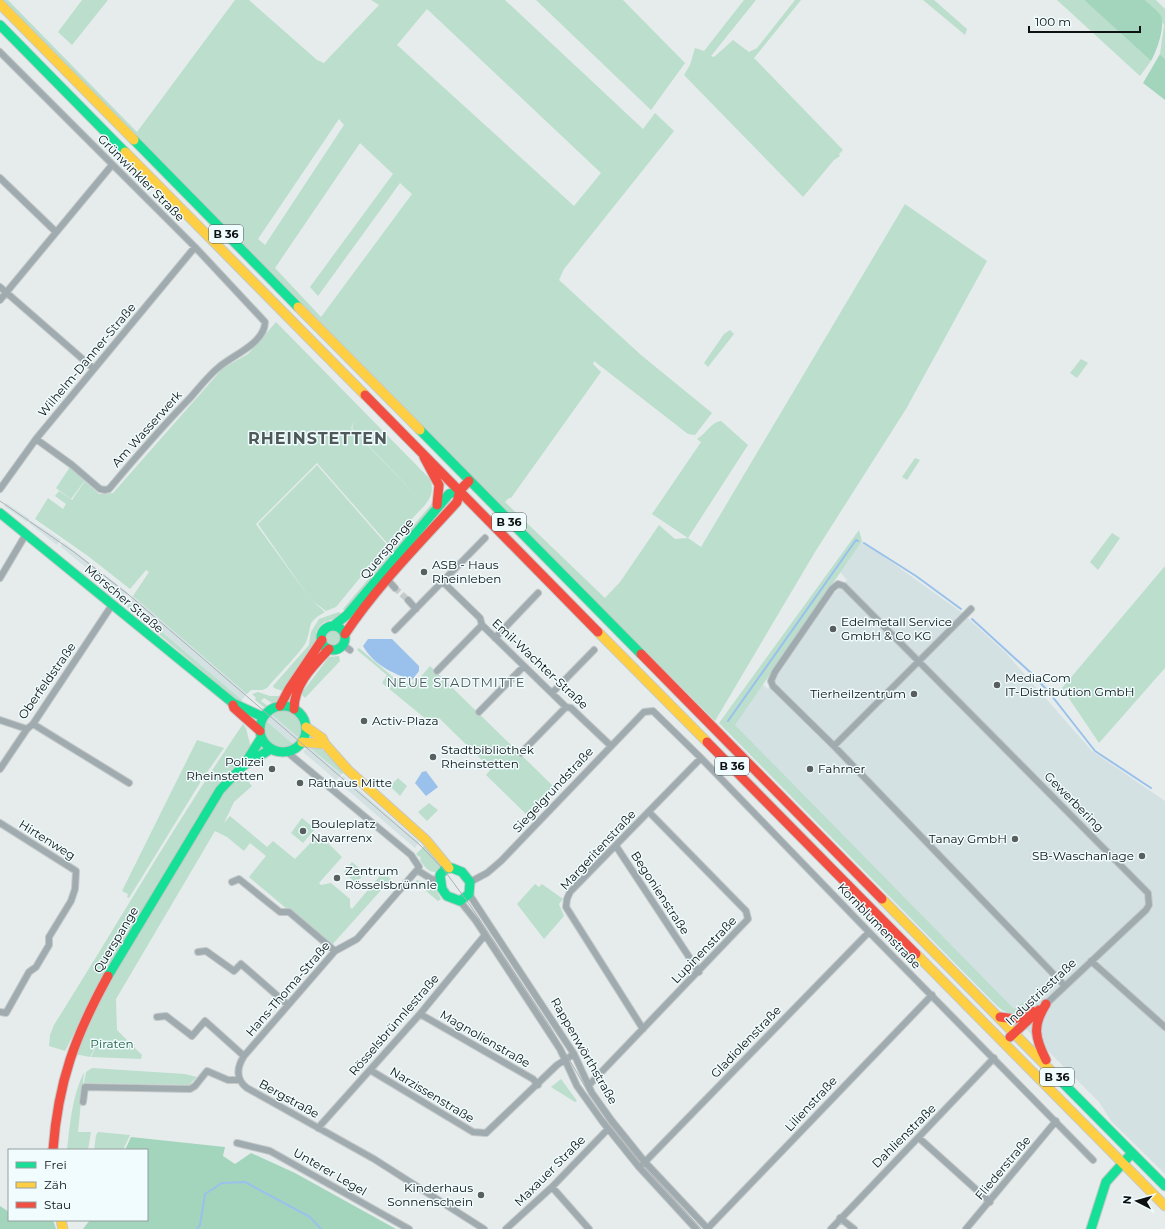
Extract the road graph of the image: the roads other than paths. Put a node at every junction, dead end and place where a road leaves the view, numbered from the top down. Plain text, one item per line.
1 (0, 4) edge
2 (0, 25) edge
3 (0, 52) edge
4 (112, 164) junction
5 (0, 178) edge
6 (56, 232) junction
7 (195, 247) junction
8 (0, 287) edge
9 (6, 292) junction
10 (0, 300) edge
11 (265, 322) joint
12 (94, 369) junction
13 (36, 439) junction
14 (419, 448) junction
15 (469, 481) junction
16 (0, 489) edge
17 (460, 490) junction
18 (436, 508) junction
19 (0, 513) edge
20 (26, 534) junction
21 (485, 538) dead end
22 (384, 577) junction
23 (0, 578) edge
24 (440, 584) junction
25 (395, 588) tunnel mouth
26 (538, 593) dead end
27 (408, 600) tunnel mouth
28 (112, 605) junction
29 (416, 609) junction
30 (971, 609) dead end
31 (482, 625) junction
32 (333, 626) junction
33 (395, 630) dead end
34 (345, 634) junction
35 (495, 638) junction
36 (322, 640) junction
37 (329, 649) junction
38 (594, 650) dead end
39 (919, 661) junction
40 (524, 666) junction
41 (437, 671) dead end
42 (552, 693) junction
43 (233, 703) junction
44 (280, 706) junction
45 (566, 707) junction
46 (294, 709) junction
47 (649, 710) joint
48 (479, 712) dead end
49 (263, 717) junction
50 (0, 720) edge
51 (33, 724) junction
52 (306, 727) junction
53 (27, 728) junction
54 (261, 734) junction
55 (302, 742) junction
56 (325, 744) junction
57 (610, 745) junction
58 (834, 746) junction
59 (271, 749) junction
60 (287, 752) junction
61 (521, 753) dead end
62 (701, 758) junction
63 (246, 762) junction
64 (0, 769) edge
65 (129, 783) dead end
66 (648, 812) junction
67 (0, 823) edge
68 (616, 846) junction
69 (449, 868) junction
70 (417, 870) junction
71 (439, 878) junction
72 (232, 882) dead end
73 (470, 882) junction
74 (469, 894) junction
75 (460, 901) junction
76 (869, 932) junction
77 (485, 935) junction
78 (335, 951) junction
79 (198, 952) dead end
80 (1092, 961) junction
81 (698, 972) junction
82 (1065, 986) junction
83 (932, 995) junction
84 (1046, 1004) junction
85 (288, 1005) junction
86 (0, 1012) edge
87 (420, 1014) junction
88 (1000, 1017) junction
89 (157, 1018) dead end
90 (1165, 1027) edge
91 (644, 1029) junction
92 (1014, 1032) junction
93 (1004, 1042) junction
94 (574, 1054) junction
95 (244, 1056) junction
96 (994, 1058) junction
97 (565, 1060) junction
98 (370, 1070) junction
99 (1052, 1071) junction
100 (240, 1080) junction
101 (538, 1084) junction
102 (589, 1085) junction
103 (83, 1102) dead end
104 (1056, 1121) junction
105 (318, 1128) junction
106 (608, 1129) junction
107 (919, 1138) junction
108 (237, 1143) dead end
109 (53, 1149) edge
110 (1132, 1153) junction
111 (1093, 1160) dead end
112 (645, 1162) junction
113 (1123, 1164) junction
114 (640, 1167) junction
115 (1165, 1186) edge
116 (552, 1187) junction
117 (990, 1202) junction
118 (1165, 1206) edge
119 (840, 1218) junction
120 (409, 1229) edge
121 (484, 1229) edge
122 (506, 1229) edge
123 (589, 1229) edge
124 (696, 1229) edge
125 (707, 1229) edge
126 (831, 1229) edge
127 (854, 1229) edge
128 (966, 1229) edge
129 (1091, 1229) edge

1 - 15 main road, B 36
2 - 14 main road, B 36
3 - 4 street, Grünwinkler Straße
4 - 6 street
4 - 7 street, Grünwinkler Straße
5 - 6 street
6 - 9 street
7 - 11 street, Grünwinkler Straße
7 - 12 street, Wilhelm-Danner-Straße
8 - 9 street
9 - 10 street
9 - 12 street
11 - 13 street, Am Wasserwerk
12 - 13 street, Wilhelm-Danner-Straße
13 - 16 street, Wilhelm-Danner-Straße
14 - 17 main road, B 36
14 - 18 main road
15 - 17 main road, Querspange
15 - 88 main road, B 36
17 - 18 main road, Querspange
17 - 22 main road, Querspange
17 - 93 main road, B 36
18 - 22 main road, Querspange
19 - 20 main road, Mörscher Straße
20 - 23 street
20 - 28 main road, Mörscher Straße
21 - 24 street
22 - 25 street
22 - 32 main road, Querspange
22 - 34 main road, Querspange
24 - 29 street
24 - 31 street, Emil-Wachter-Straße
26 - 35 street
27 - 29 street
28 - 43 main road, Mörscher Straße
28 - 51 street, Oberfeldstraße
29 - 33 street
30 - 39 street
31 - 35 street, Emil-Wachter-Straße
31 - 41 street
32 - 34 main road
32 - 36 main road
34 - 37 main road
35 - 40 street, Emil-Wachter-Straße
36 - 37 main road
36 - 44 main road
37 - 46 main road
38 - 42 street
39 - 58 street
39 - 58 street, Gewerbering
39 - 80 street, Gewerbering
40 - 42 street, Emil-Wachter-Straße
40 - 48 street
42 - 45 street, Emil-Wachter-Straße
43 - 49 main road, Mörscher Straße
43 - 54 main road, Mörscher Straße
44 - 46 main road
44 - 49 main road
45 - 57 street, Emil-Wachter-Straße
45 - 61 street
46 - 52 main road
47 - 57 street, Siegelgrundstraße
47 - 62 street, Kornblumenstraße
49 - 54 main road
50 - 53 street
51 - 53 street, Oberfeldstraße
51 - 65 street
52 - 55 main road
52 - 56 main road
53 - 64 street, Oberfeldstraße
54 - 59 main road
54 - 63 main road
55 - 56 main road
55 - 60 main road
56 - 69 main road
57 - 73 street, Siegelgrundstraße
58 - 82 street, Gewerbering
59 - 60 main road
59 - 63 main road
60 - 70 street
62 - 66 street, Margeritenstraße
62 - 76 street, Kornblumenstraße
63 - 109 main road, Querspange
66 - 68 street, Margeritenstraße
66 - 81 street, Lupinenstraße
67 - 86 street, Hirtenweg
68 - 81 street, Begonienstraße
68 - 91 street, Margeritenstraße
69 - 71 main road
69 - 73 main road
70 - 71 street
70 - 78 street, Hans-Thoma-Straße
71 - 75 main road
72 - 78 street
73 - 74 main road
74 - 75 main road
74 - 94 street, Rappenwörthstraße
75 - 77 street, Rappenwörthstraße
76 - 83 street, Kornblumenstraße
76 - 112 street, Gladiolenstraße
77 - 87 street, Rösselsbrünnlestraße
77 - 97 street, Rappenwörthstraße
78 - 85 street, Hans-Thoma-Straße
79 - 85 street
80 - 82 street, Industriestraße
80 - 90 street, Industriestraße
81 - 91 street, Lupinenstraße
82 - 84 street, Industriestraße
83 - 96 street, Kornblumenstraße
83 - 125 street, Lilienstraße
84 - 88 main road
84 - 92 main road, Industriestraße
84 - 99 main road
85 - 95 street, Hans-Thoma-Straße
87 - 98 street, Rösselsbrünnlestraße
87 - 101 street, Magnolienstraße
88 - 92 main road, B 36
89 - 95 street
91 - 102 street, Lupinenstraße
92 - 93 main road, Industriestraße
92 - 99 main road, B 36
93 - 113 main road, B 36
94 - 97 street, Narzissenstraße
94 - 102 street, Rappenwörthstraße
95 - 100 street, Hans-Thoma-Straße
96 - 104 street, Kornblumenstraße
96 - 107 street, Dahlienstraße
97 - 101 street, Narzissenstraße
97 - 106 street, Rappenwörthstraße
98 - 101 street, Narzissenstraße
98 - 105 street, Rösselsbrünnlestraße
99 - 110 main road, B 36
100 - 103 street
100 - 105 street, Bergstraße
102 - 112 street, Rappenwörthstraße
104 - 111 street, Kornblumenstraße
104 - 117 street, Fliederstraße
105 - 121 street, Bergstraße
106 - 114 street, Rappenwörthstraße
106 - 116 street, Maxauer Straße
107 - 117 street
107 - 119 street, Dahlienstraße
108 - 120 street, Unterer Legel
110 - 113 main road
110 - 115 main road, B 36
112 - 114 street, Gladiolenstraße
112 - 125 street, Rappenwörthstraße
113 - 118 main road, B 36
113 - 129 main road
114 - 124 street, Rappenwörthstraße
116 - 122 street, Maxauer Straße
116 - 123 street
117 - 128 street, Fliederstraße
119 - 126 street, Dahlienstraße
119 - 127 street

